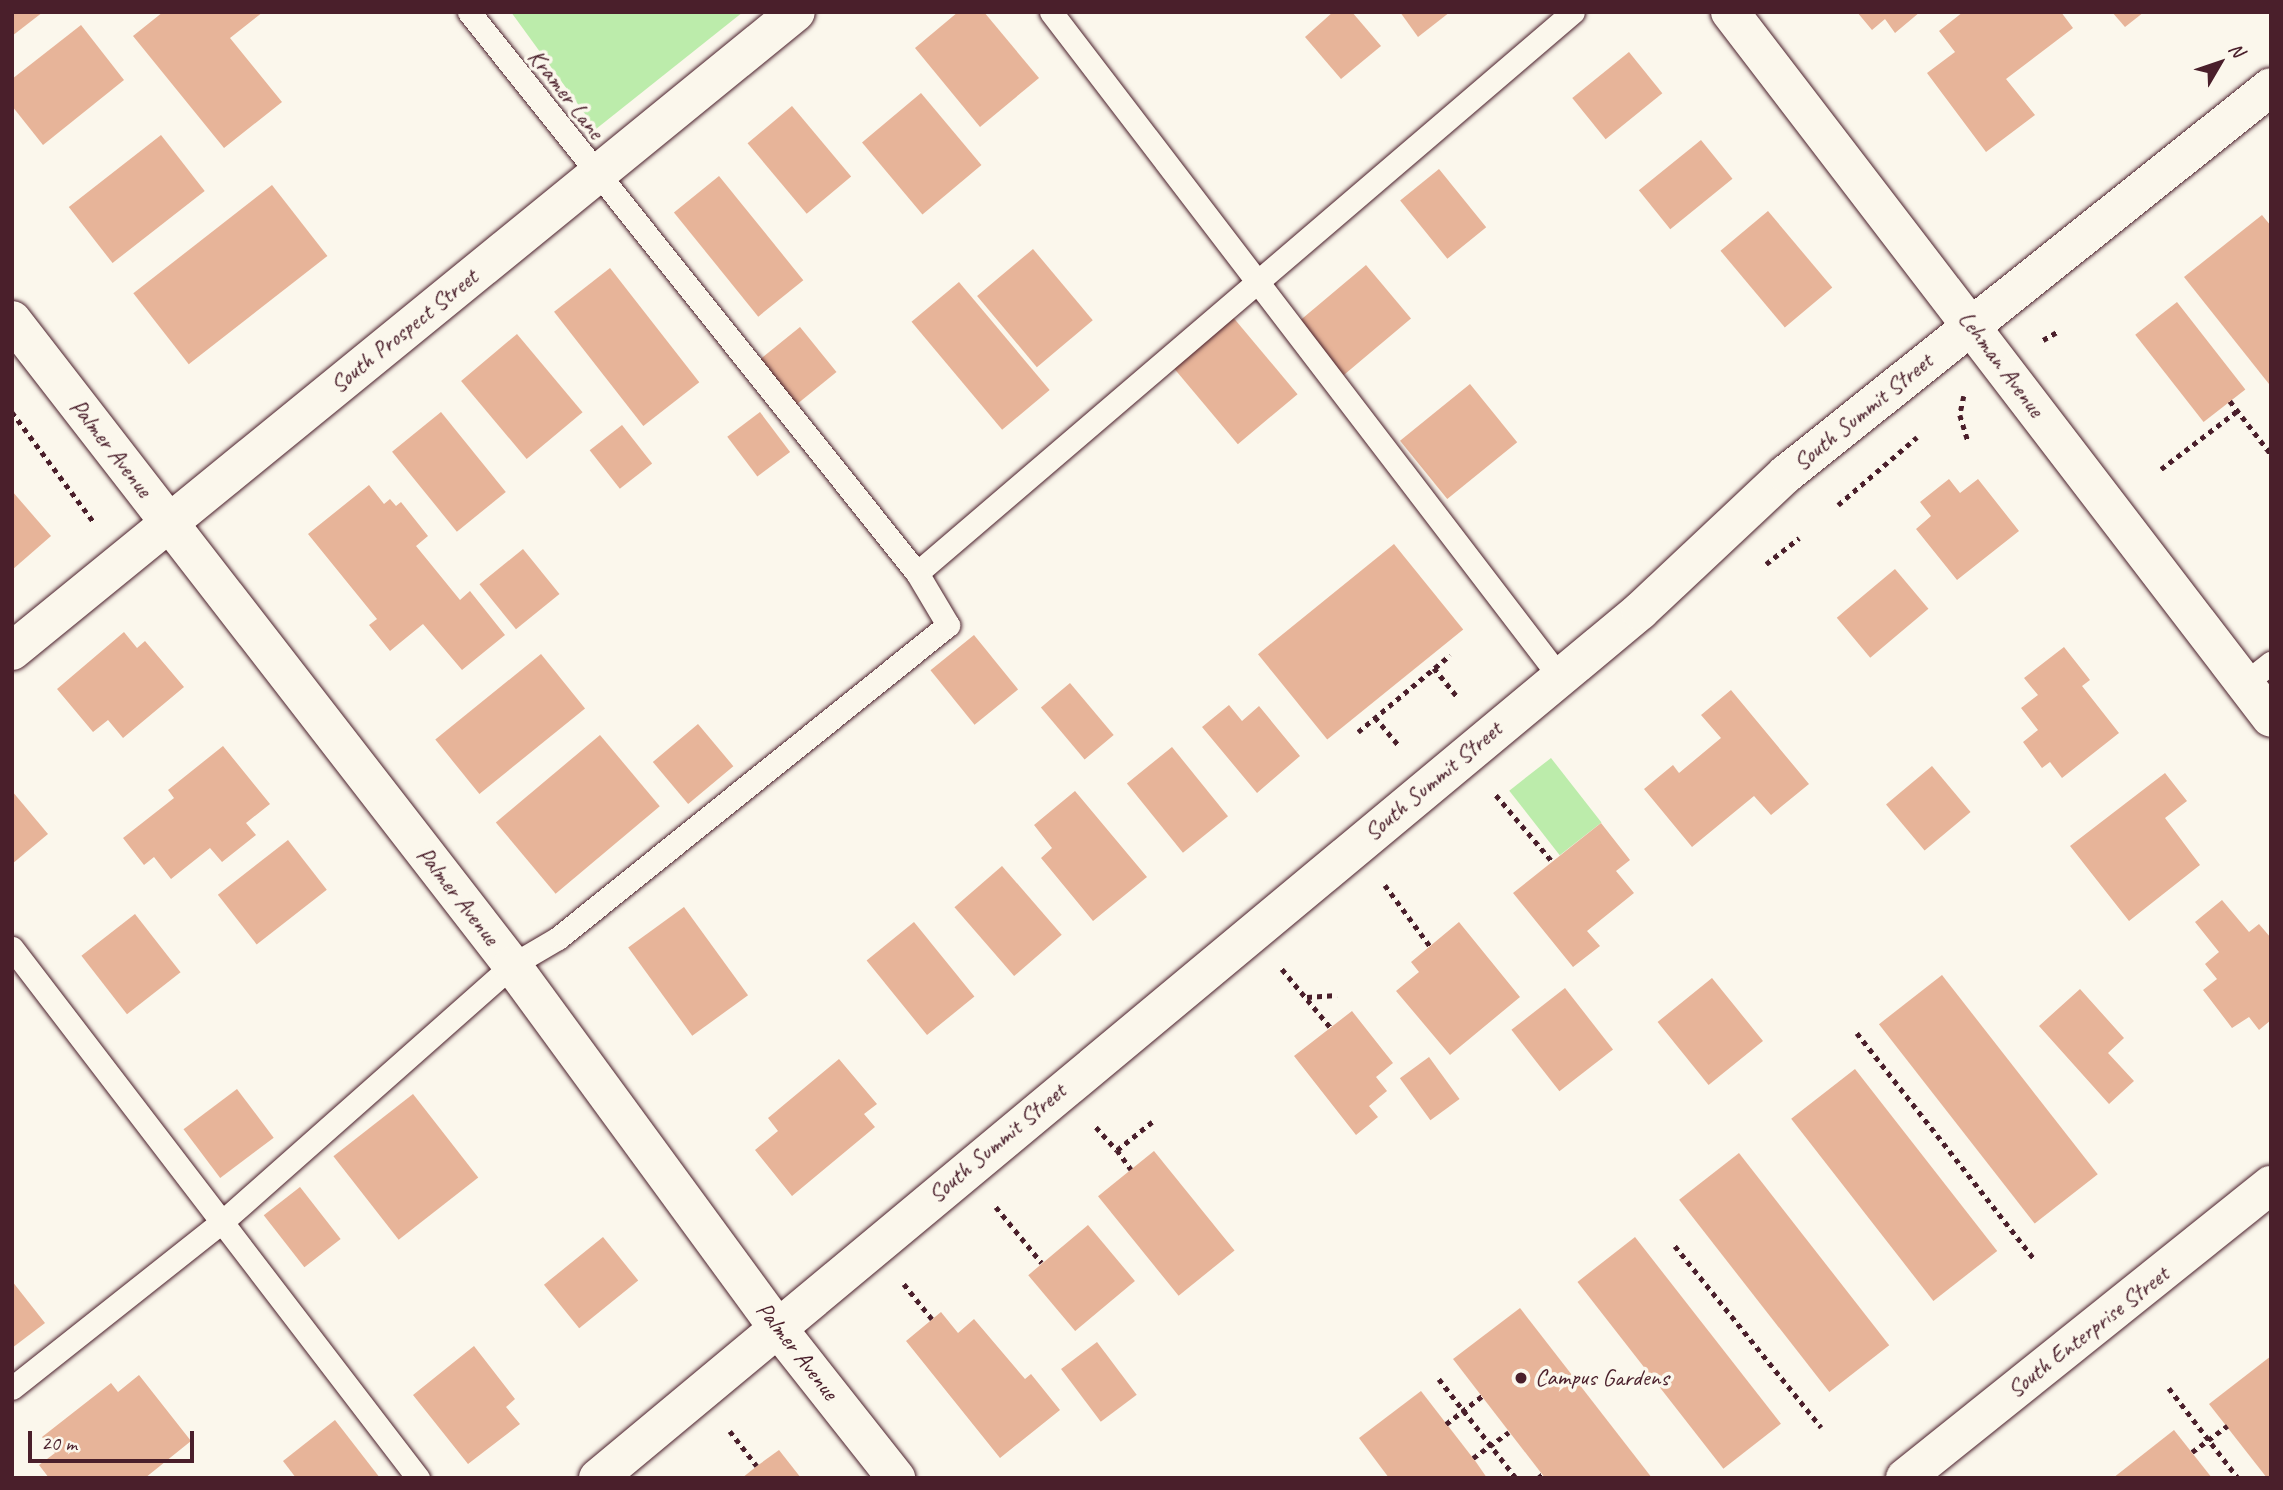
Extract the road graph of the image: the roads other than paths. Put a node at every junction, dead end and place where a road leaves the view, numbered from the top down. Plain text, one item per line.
1 (469, 12) edge
2 (796, 12) edge
3 (1051, 12) edge
4 (1573, 12) edge
5 (1730, 12) edge
6 (2271, 88) edge
7 (596, 175) junction
8 (1256, 280) junction
9 (12, 320) edge
10 (1972, 325) junction
11 (169, 523) junction
12 (917, 573) junction
13 (12, 651) edge
14 (2258, 673) edge
15 (1559, 676) junction
16 (2271, 718) edge
17 (12, 948) edge
18 (512, 965) junction
19 (2271, 1185) edge
20 (223, 1221) junction
21 (776, 1326) junction
22 (12, 1388) edge
23 (418, 1478) edge
24 (598, 1478) edge
25 (896, 1478) edge
26 (1905, 1478) edge

1 - 7 lane, Kramer Lane
2 - 7 street, South Prospect Street
3 - 8 lane
4 - 8 lane
5 - 10 street, Lehman Avenue
6 - 10 street, South Summit Street
7 - 11 street, South Prospect Street
7 - 12 lane, Kramer Lane
8 - 12 lane
8 - 15 lane
9 - 11 street, Palmer Avenue
10 - 14 street, Lehman Avenue
10 - 15 street, South Summit Street
11 - 13 street, South Prospect Street
11 - 18 street, Palmer Avenue
12 - 18 lane, Kramer Lane
14 - 16 street, Lehman Avenue
15 - 21 street, South Summit Street
17 - 20 lane
18 - 20 lane
18 - 21 street, Palmer Avenue
19 - 26 street, South Enterprise Street
20 - 22 lane
20 - 23 lane
21 - 24 street, South Summit Street
21 - 25 street, Palmer Avenue

